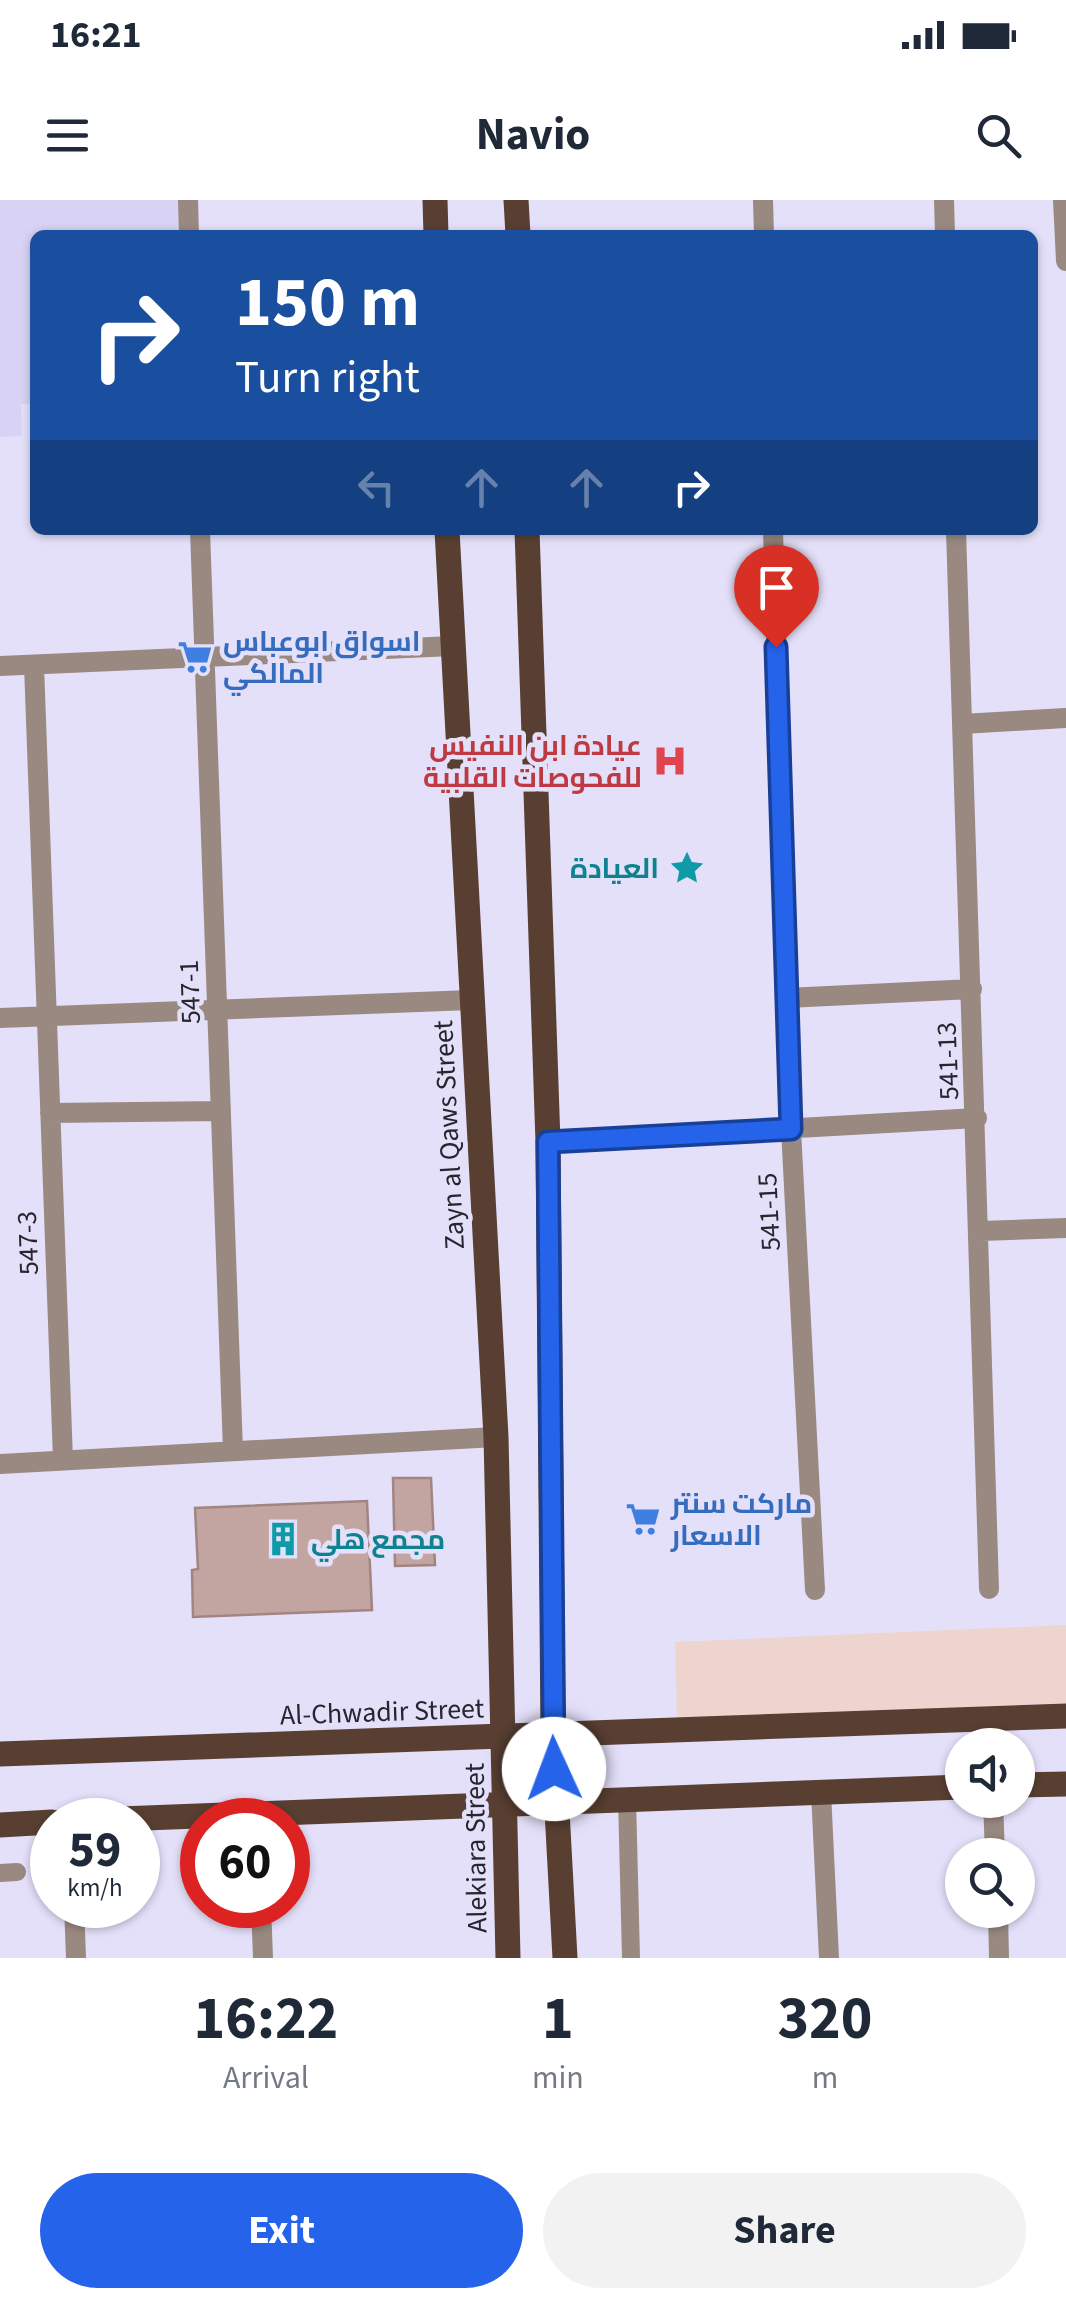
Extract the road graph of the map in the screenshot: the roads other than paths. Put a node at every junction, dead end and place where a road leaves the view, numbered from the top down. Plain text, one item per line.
1 (188, 200) edge
2 (435, 200) edge
3 (516, 200) edge
4 (763, 200) edge
5 (944, 200) edge
6 (1063, 200) edge
7 (189, 230) edge
8 (436, 230) edge
9 (518, 230) edge
10 (764, 230) edge
11 (945, 230) edge
12 (1066, 261) edge
13 (200, 535) edge
14 (448, 535) edge
15 (527, 535) edge
16 (773, 535) edge
17 (956, 535) edge
18 (453, 646) junction
19 (204, 658) junction
20 (34, 664) junction
21 (0, 666) edge
22 (1066, 718) edge
23 (962, 724) junction
24 (972, 988) junction
25 (788, 998) junction
26 (471, 1000) junction
27 (217, 1010) junction
28 (47, 1016) junction
29 (0, 1018) edge
30 (220, 1112) junction
31 (50, 1113) junction
32 (976, 1118) junction
33 (791, 1129) junction
34 (548, 1142) junction
35 (1066, 1228) edge
36 (980, 1231) junction
37 (496, 1437) junction
38 (233, 1451) junction
39 (63, 1460) junction
40 (0, 1464) edge
41 (989, 1589) dead end
42 (815, 1590) dead end
43 (1066, 1716) edge
44 (502, 1737) junction
45 (553, 1737) junction
46 (0, 1754) edge
47 (1066, 1784) edge
48 (1035, 1785) edge
49 (945, 1788) edge
50 (822, 1792) junction
51 (627, 1798) junction
52 (556, 1800) junction
53 (504, 1802) junction
54 (310, 1814) edge
55 (30, 1823) edge
56 (0, 1825) edge
57 (75, 1928) edge
58 (262, 1928) edge
59 (999, 1928) edge
60 (76, 1958) edge
61 (263, 1958) edge
62 (508, 1958) edge
63 (564, 1958) edge
64 (631, 1958) edge
65 (828, 1958) edge
66 (1000, 1958) edge

1 - 7 street
2 - 8 main road
3 - 9 main road
4 - 10 street
5 - 11 street
6 - 12 street
13 - 19 street, 547-1
14 - 18 main road, Zayn al Qaws Street
15 - 34 main road
16 - 25 street, 541-15
17 - 23 street, 541-13
18 - 19 street
18 - 26 main road, Zayn al Qaws Street
19 - 20 street
19 - 27 street, 547-1
20 - 21 street
20 - 28 street, 547-3
22 - 23 street
23 - 24 street, 541-13
24 - 25 street
24 - 32 street, 541-13
25 - 33 street, 541-15
26 - 27 street
26 - 37 main road, Zayn al Qaws Street
27 - 28 street
27 - 30 street, 547-1
28 - 29 street
28 - 31 street, 547-3
30 - 31 street
30 - 38 street, 547-1
31 - 39 street, 547-3
32 - 33 street
32 - 36 street, 541-13
33 - 34 street
33 - 42 street, 541-15
34 - 45 main road
35 - 36 street
36 - 41 street, 541-13
37 - 38 street
37 - 44 main road, Zayn al Qaws Street
38 - 39 street
39 - 40 street
43 - 45 main road, Al-Chwadir Street
44 - 45 main road, Al-Chwadir Street
44 - 46 main road, Al-Chwadir Street
44 - 53 main road, Alekiara Street
45 - 52 main road
47 - 48 main road
49 - 50 main road
50 - 51 main road
50 - 65 street
51 - 52 main road
51 - 64 lane
52 - 53 main road
52 - 63 main road
53 - 54 main road
53 - 62 main road, Alekiara Street
55 - 56 main road
57 - 60 street
58 - 61 street
59 - 66 street

